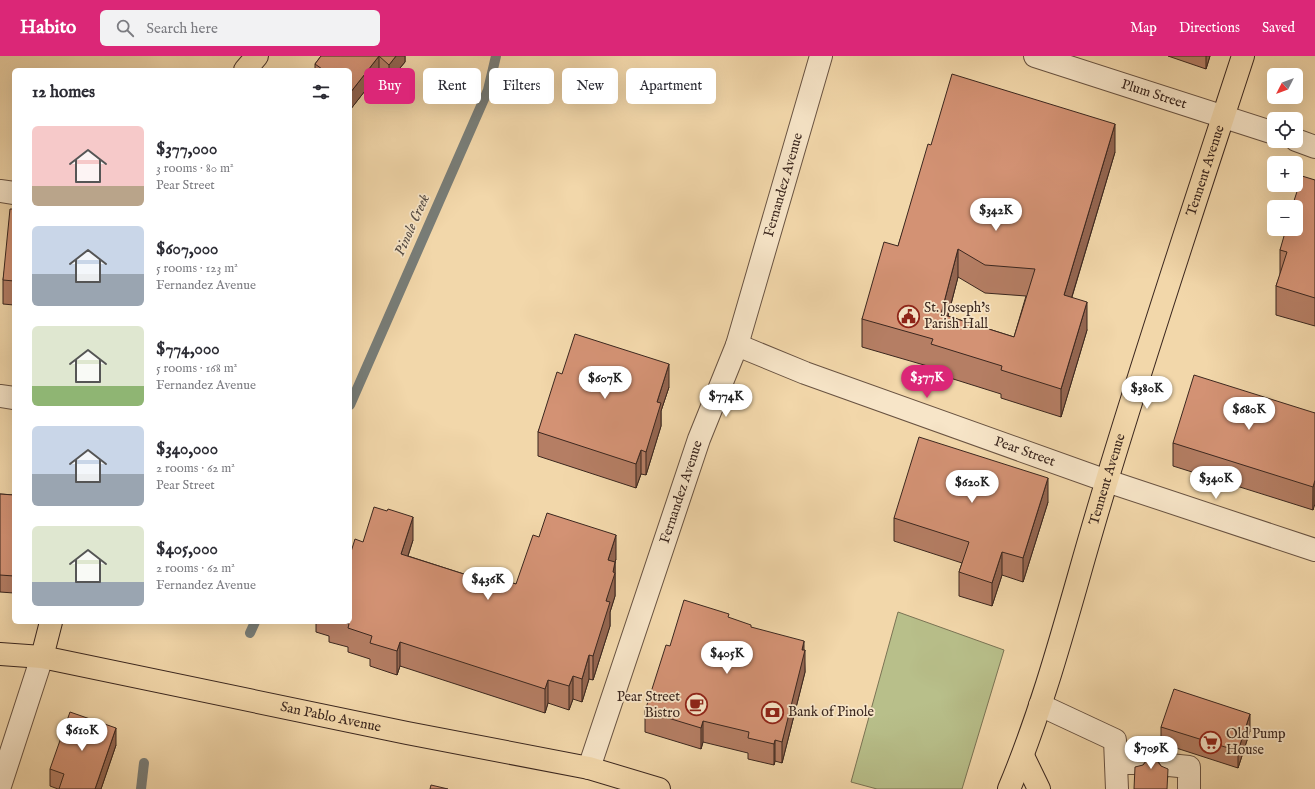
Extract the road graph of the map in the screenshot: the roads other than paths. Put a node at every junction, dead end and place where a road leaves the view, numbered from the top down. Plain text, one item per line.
1 (257, 56) edge
2 (821, 56) edge
3 (1035, 56) edge
4 (1243, 56) edge
5 (247, 68) edge
6 (1223, 115) junction
7 (1267, 131) edge
8 (1303, 143) edge
9 (1315, 147) edge
10 (0, 191) edge
11 (12, 193) edge
12 (737, 345) junction
13 (0, 396) edge
14 (12, 398) edge
15 (1106, 480) junction
16 (1315, 550) edge
17 (50, 624) edge
18 (0, 654) edge
19 (42, 657) junction
20 (1040, 705) junction
21 (1023, 756) junction
22 (1169, 765) dead end
23 (589, 768) junction
24 (0, 786) edge
25 (659, 789) edge
26 (1009, 789) edge
27 (1039, 789) edge
28 (1117, 789) edge
29 (1190, 789) edge

1 - 5 main road
2 - 12 street, Fernandez Avenue
3 - 6 street, Plum Street
4 - 6 main road, Tennent Avenue
6 - 7 street, Plum Street
6 - 15 main road, Tennent Avenue
8 - 9 street
10 - 11 street
12 - 15 street, Pear Street
12 - 23 street, Fernandez Avenue
13 - 14 street
15 - 16 street, Pear Street
15 - 20 main road, Tennent Avenue
17 - 19 main road
18 - 19 main road, San Pablo Avenue
19 - 23 main road, San Pablo Avenue
19 - 24 street
20 - 21 main road, Tennent Avenue
20 - 28 street
21 - 26 main road, Tennent Avenue
21 - 27 main road
22 - 29 street
23 - 25 main road, San Pablo Avenue

